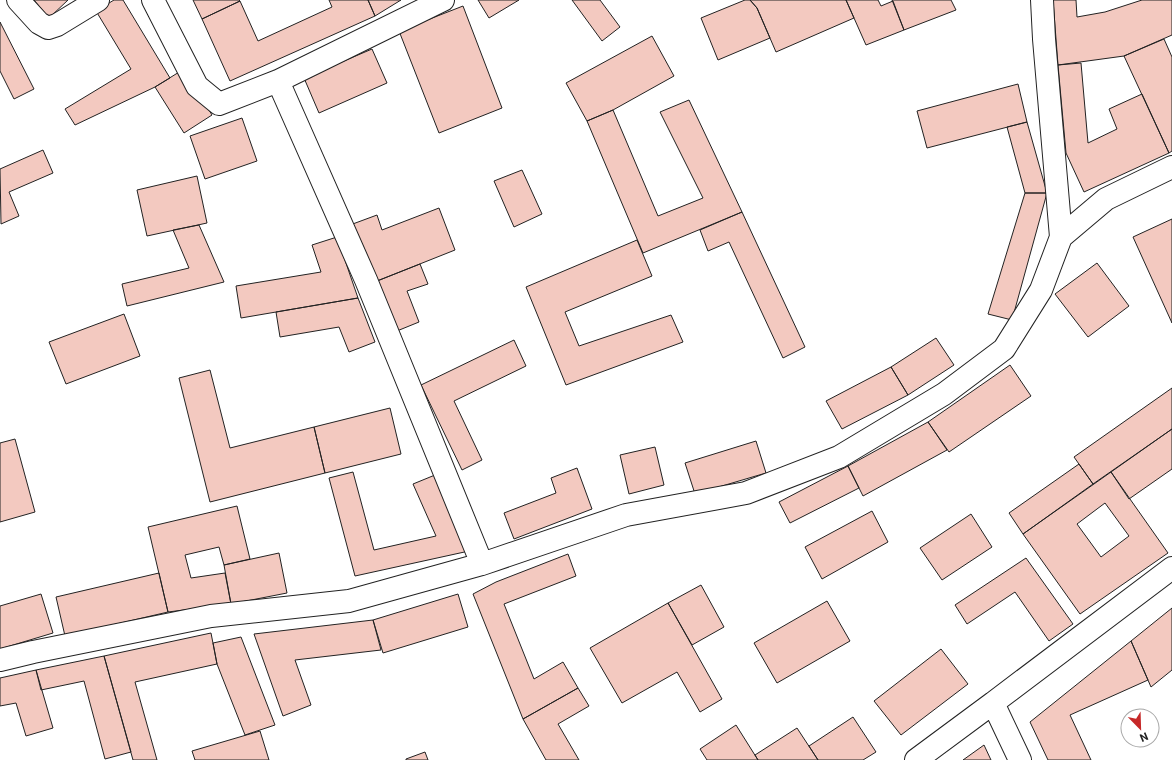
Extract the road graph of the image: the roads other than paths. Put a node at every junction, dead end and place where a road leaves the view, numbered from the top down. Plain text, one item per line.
1 (18, 0) edge
2 (98, 0) edge
3 (153, 0) edge
4 (443, 0) edge
5 (1042, 0) edge
6 (278, 81) junction
7 (1172, 167) edge
8 (1061, 237) junction
9 (482, 564) junction
10 (1172, 568) edge
11 (0, 660) edge
12 (993, 704) junction
13 (916, 760) edge
14 (1020, 760) edge

1 - 2 street
3 - 6 street
4 - 6 street
5 - 8 street
6 - 9 street
7 - 8 street
8 - 9 street
9 - 11 street
10 - 12 street
12 - 13 street
12 - 14 street

